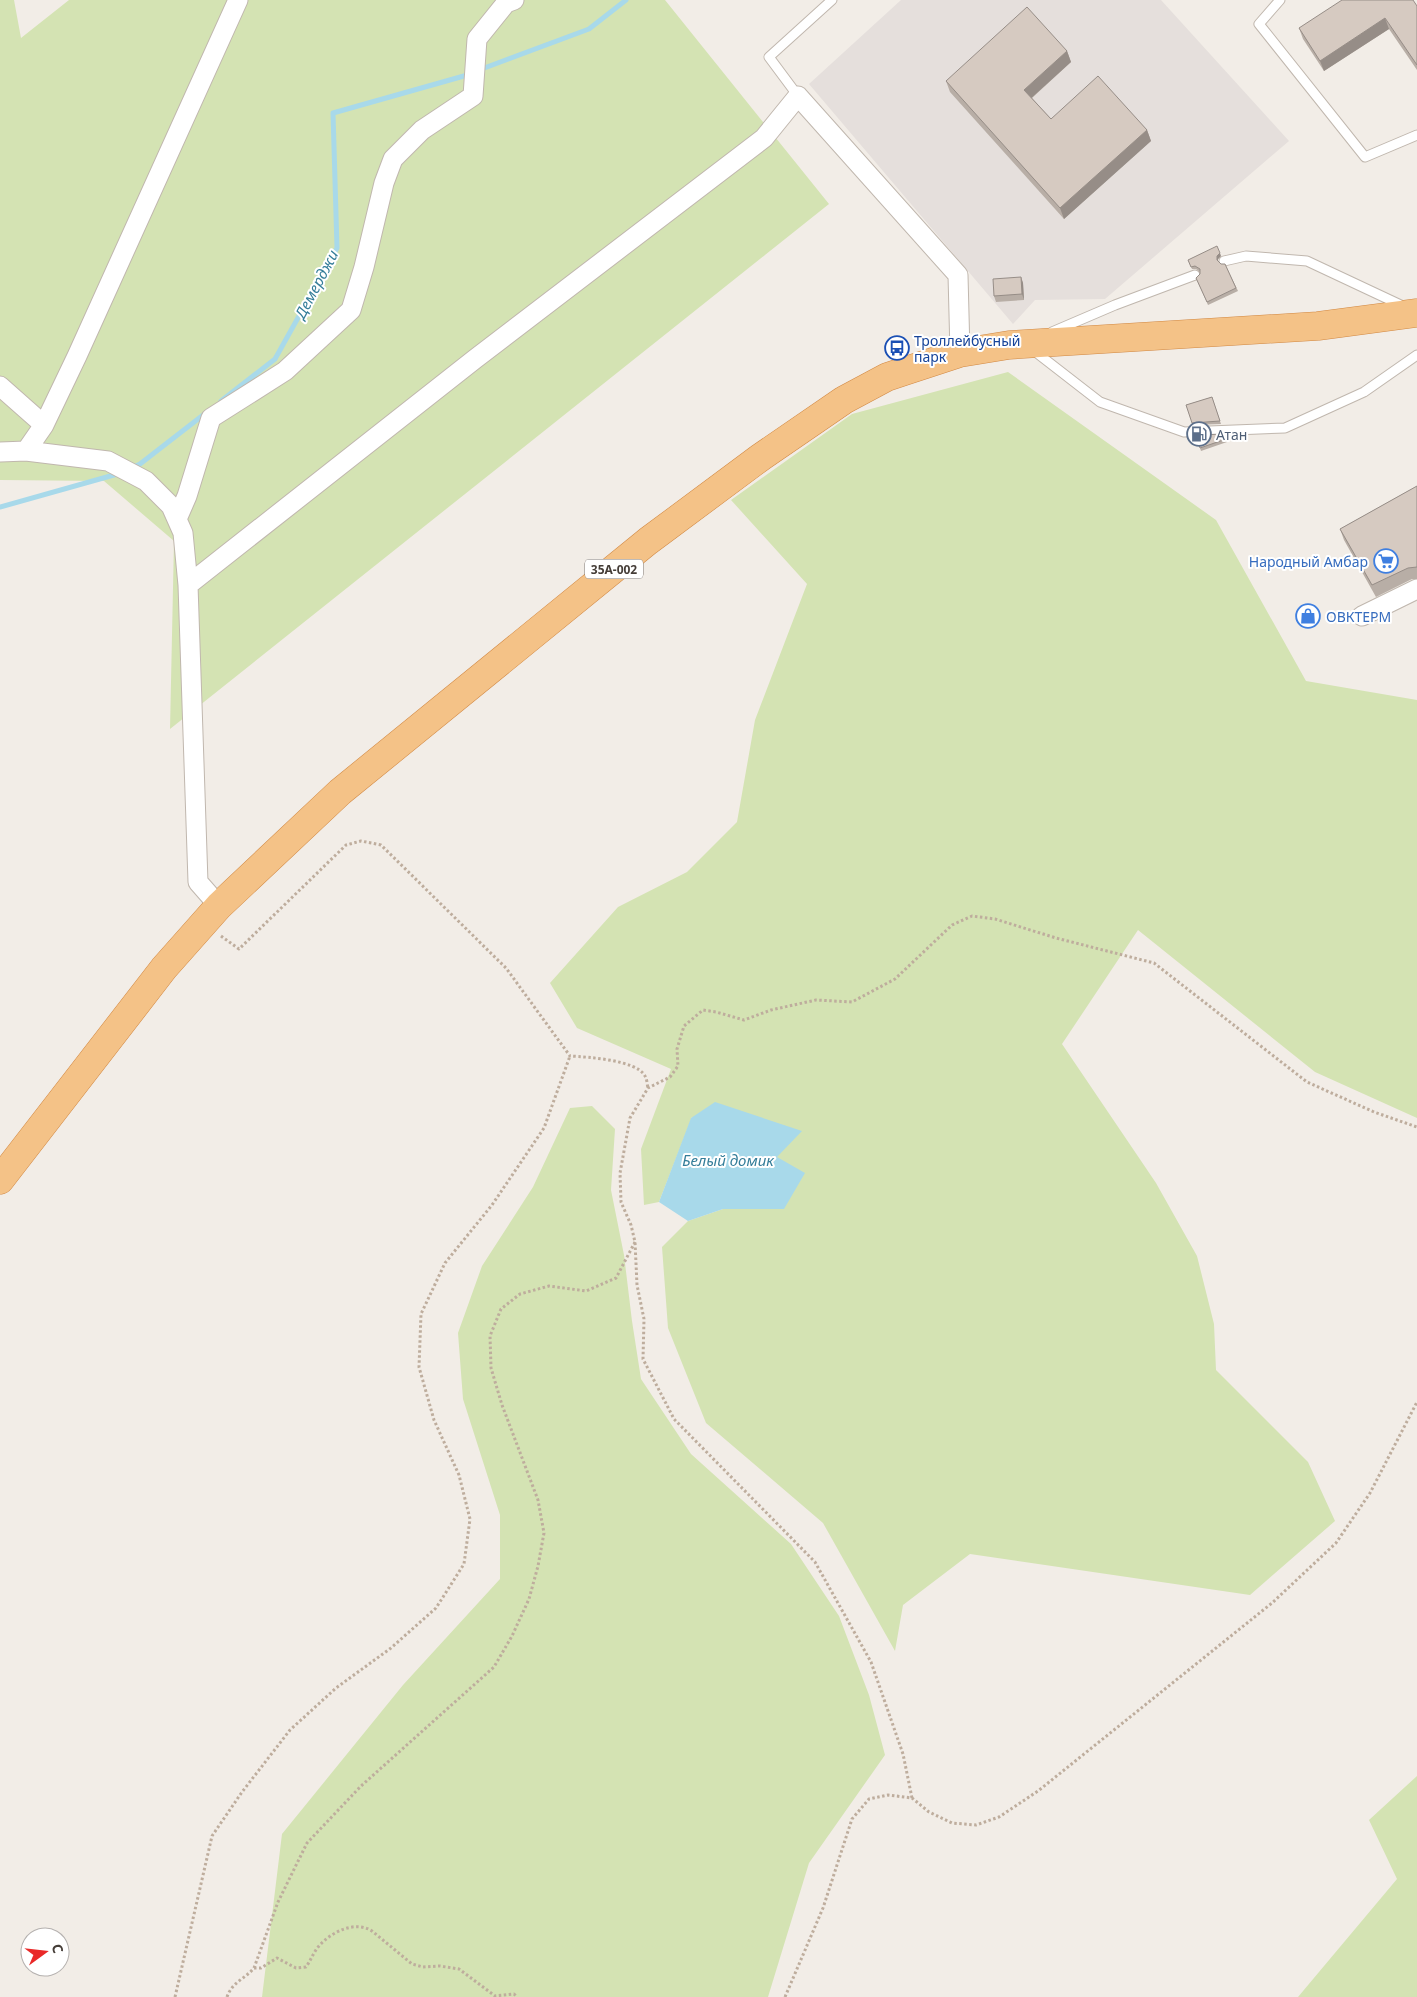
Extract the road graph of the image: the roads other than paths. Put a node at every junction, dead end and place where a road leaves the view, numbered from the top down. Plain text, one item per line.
1 (238, 0) edge
2 (514, 0) edge
3 (832, 0) edge
4 (1280, 0) edge
5 (798, 96) junction
6 (1417, 135) edge
7 (1224, 261) dead end
8 (1195, 276) edge
9 (1417, 312) edge
10 (1024, 344) junction
11 (960, 353) junction
12 (1417, 355) edge
13 (0, 386) edge
14 (44, 425) junction
15 (26, 451) junction
16 (0, 452) edge
17 (177, 519) junction
18 (188, 585) junction
19 (1417, 589) edge
20 (1362, 616) dead end
21 (211, 914) junction
22 (0, 1180) edge

1 - 14 street
2 - 17 street
3 - 5 lane
4 - 6 lane
5 - 11 street
5 - 18 street
7 - 9 lane
8 - 10 lane
9 - 10 highway, 35А-002
10 - 11 highway, 35А-002
10 - 12 lane
11 - 21 highway, 35А-002
13 - 14 street
14 - 15 street
15 - 16 street
15 - 17 street
17 - 18 street
18 - 21 street
19 - 20 street
21 - 22 highway, 35А-002

